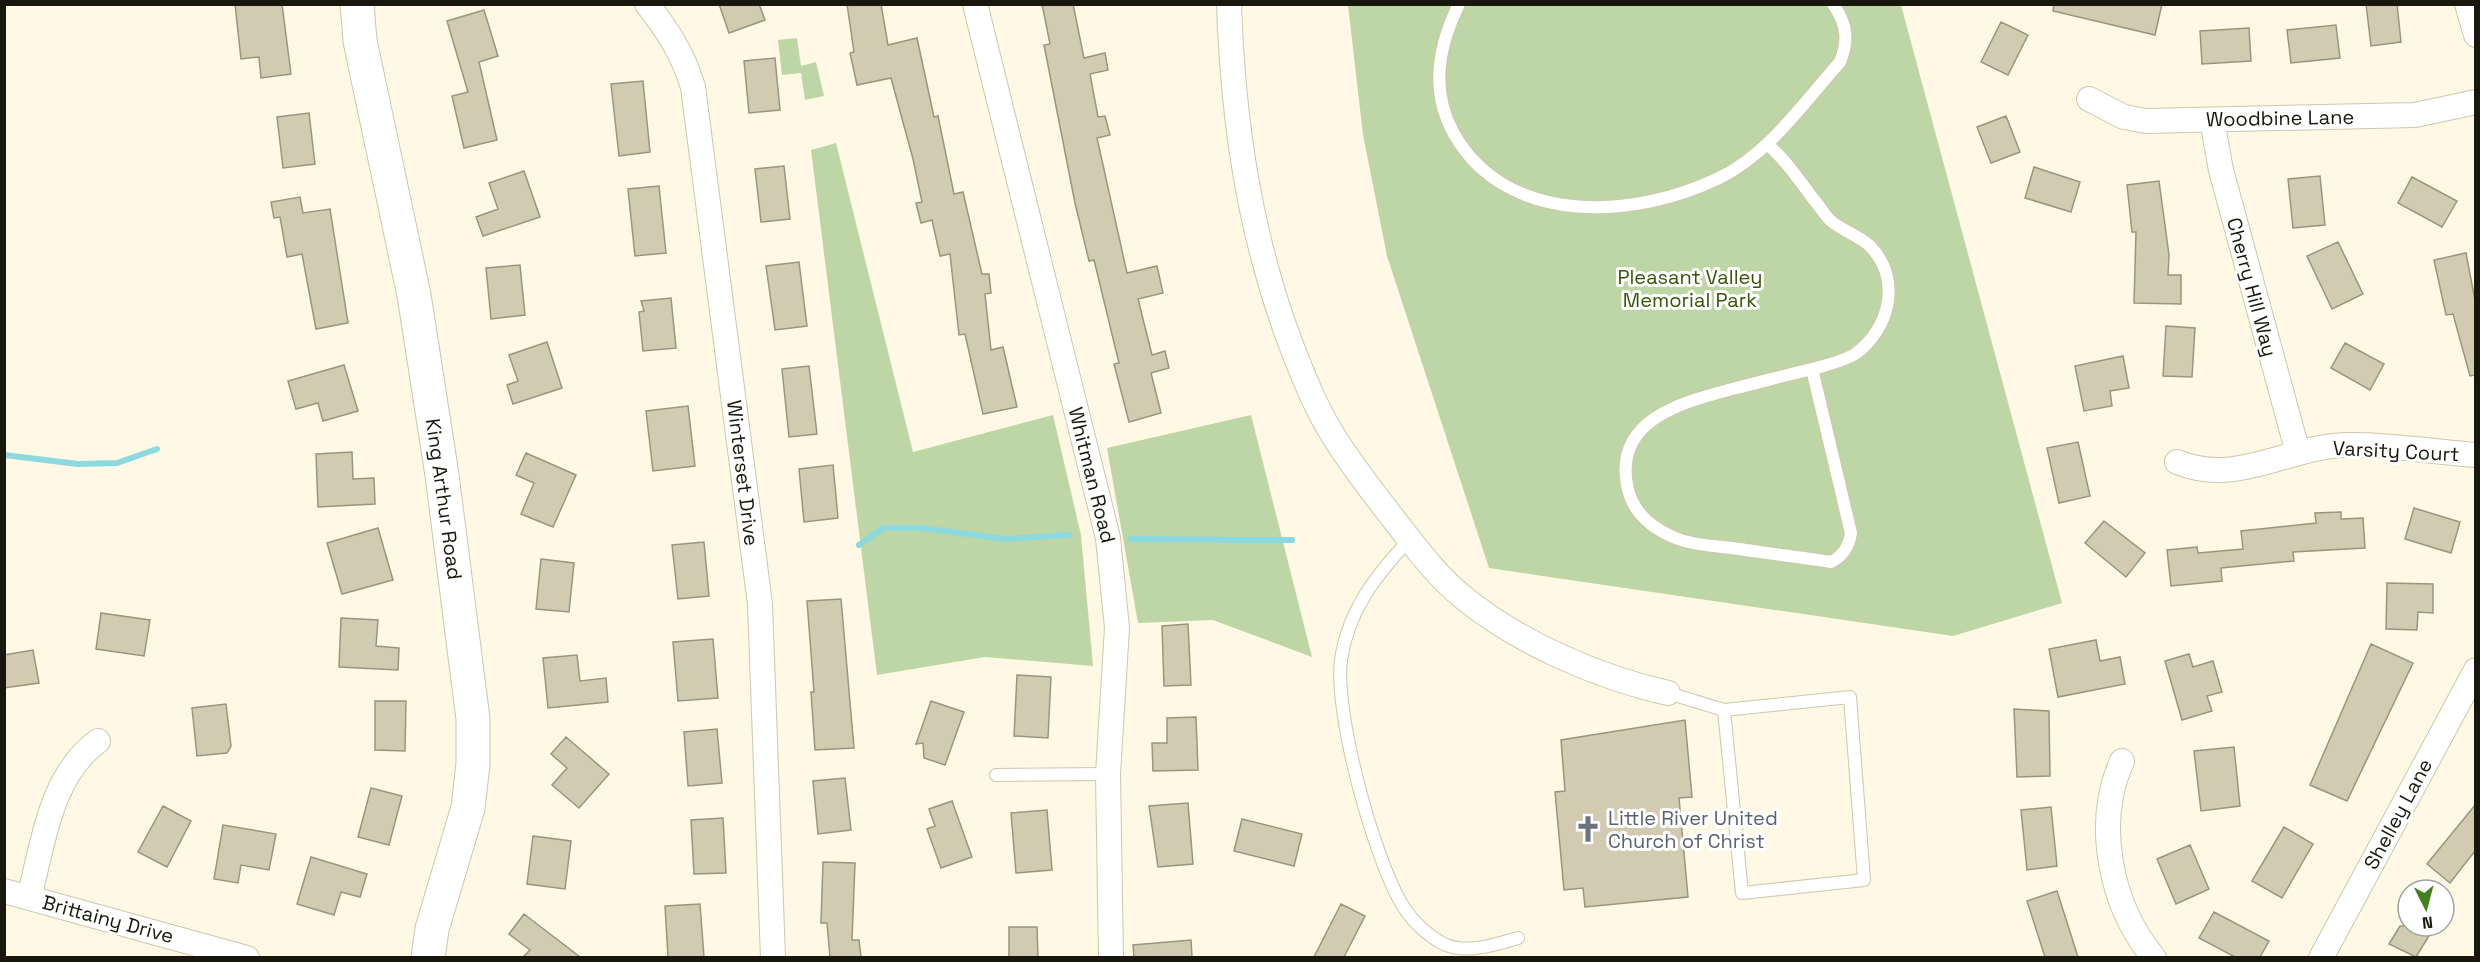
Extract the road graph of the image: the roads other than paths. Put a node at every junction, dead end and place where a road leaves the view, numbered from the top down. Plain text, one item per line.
1 (344, 4) edge
2 (357, 4) edge
3 (647, 4) edge
4 (975, 4) edge
5 (1229, 4) edge
6 (1459, 4) edge
7 (1833, 4) edge
8 (2467, 4) edge
9 (2475, 35) edge
10 (360, 41) junction
11 (2089, 99) dead end
12 (2475, 102) edge
13 (2212, 120) junction
14 (1767, 144) junction
15 (1812, 369) junction
16 (2298, 453) junction
17 (2475, 455) edge
18 (2177, 462) dead end
19 (1410, 539) junction
20 (2475, 670) edge
21 (1668, 693) joint
22 (1724, 710) junction
23 (98, 741) dead end
24 (2122, 761) dead end
25 (1108, 774) junction
26 (996, 775) dead end
27 (4, 891) edge
28 (29, 898) junction
29 (1518, 938) dead end
30 (247, 957) edge
31 (428, 957) edge
32 (772, 957) edge
33 (1111, 957) edge
34 (2154, 957) edge
35 (2321, 957) edge

1 - 10 street, King Arthur Road
2 - 10 street, King Arthur Road
3 - 32 street, Winterset Drive
4 - 25 street, Whitman Road
5 - 19 street
6 - 14 lane
7 - 14 lane
8 - 9 street
10 - 31 street, King Arthur Road
11 - 13 street, Woodbine Lane
12 - 13 street, Woodbine Lane
13 - 16 street, Cherry Hill Way
14 - 15 lane
15 - 15 lane
16 - 17 street, Varsity Court
16 - 18 street, Varsity Court
19 - 21 street
19 - 29 lane
20 - 35 street, Shelley Lane
21 - 22 lane
22 - 22 lane
23 - 28 street
24 - 34 street
25 - 26 lane
25 - 33 street, Whitman Road
27 - 28 street, Brittainy Drive
28 - 30 street, Brittainy Drive

